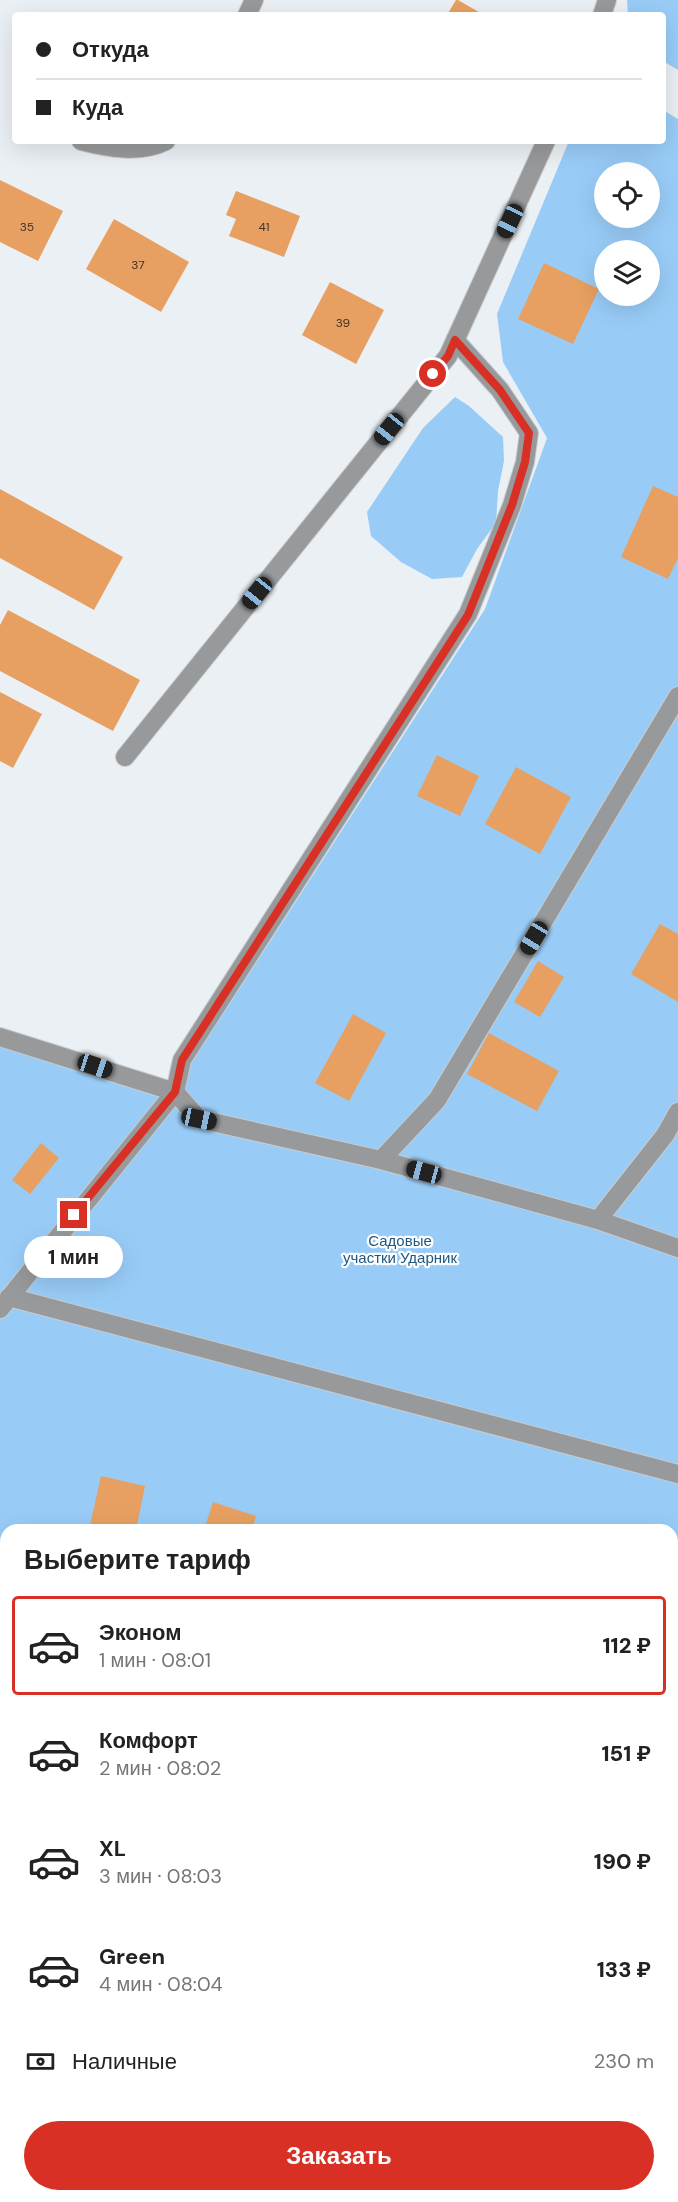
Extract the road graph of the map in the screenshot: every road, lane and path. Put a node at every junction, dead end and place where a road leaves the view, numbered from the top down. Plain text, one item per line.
1 (92, 144) edge
2 (161, 144) edge
3 (545, 144) edge
4 (455, 340) junction
5 (678, 696) edge
6 (125, 757) dead end
7 (0, 1037) edge
8 (175, 1092) junction
9 (678, 1112) edge
10 (381, 1160) junction
11 (598, 1220) junction
12 (678, 1248) edge
13 (5, 1303) edge
14 (678, 1474) edge

1 - 2 lane
3 - 4 lane
4 - 6 lane
4 - 8 lane
5 - 10 lane
7 - 8 lane
8 - 10 lane
8 - 13 lane
9 - 11 lane
10 - 11 lane
11 - 12 lane
13 - 14 lane

